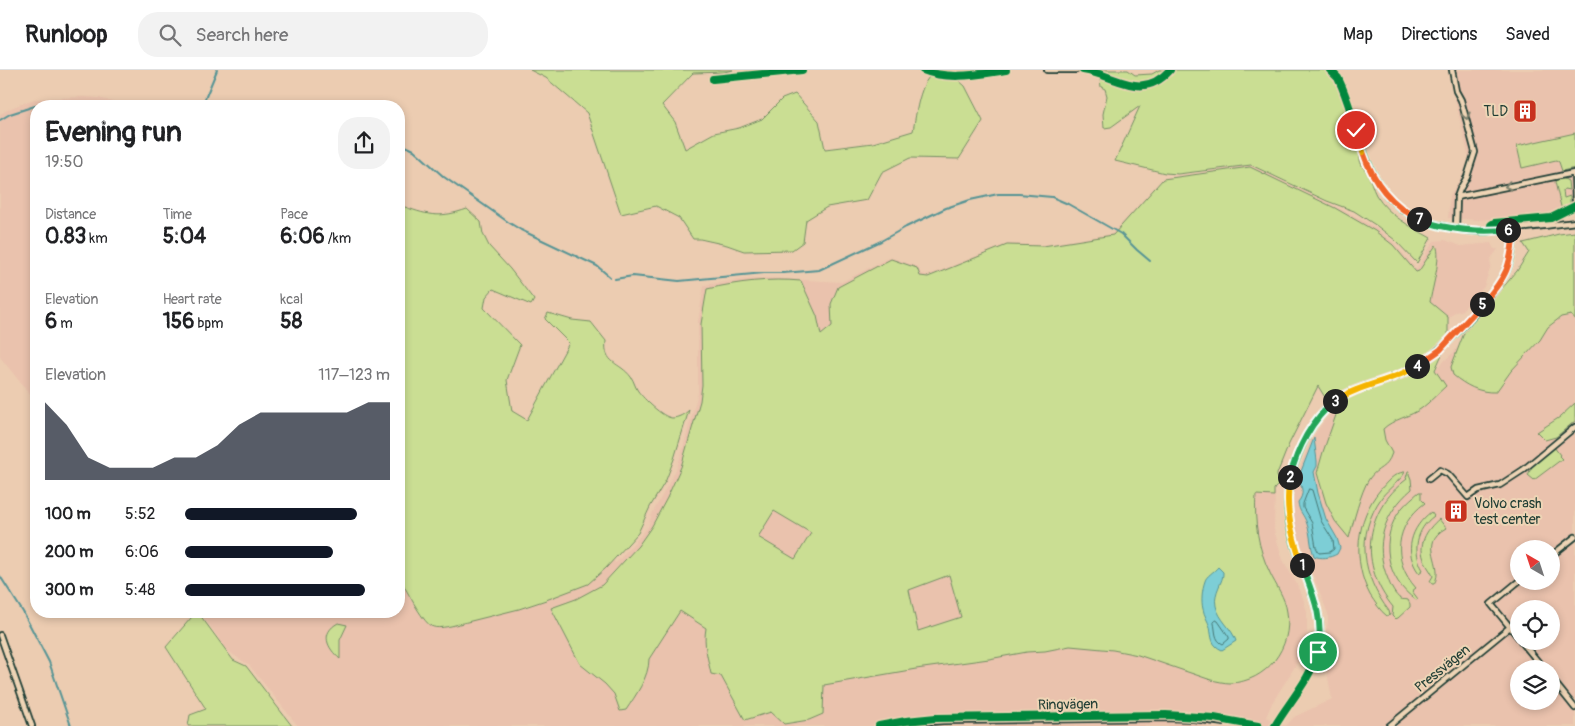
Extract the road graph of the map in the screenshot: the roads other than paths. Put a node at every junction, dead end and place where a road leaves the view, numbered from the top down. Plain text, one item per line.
1 (802, 70) edge
2 (923, 70) edge
3 (1006, 70) edge
4 (1047, 70) edge
5 (1076, 70) edge
6 (1083, 70) edge
7 (1170, 70) edge
8 (1330, 70) edge
9 (1452, 70) edge
10 (713, 79) dead end
11 (1574, 172) edge
12 (1457, 197) junction
13 (1575, 200) edge
14 (1575, 222) edge
15 (1456, 229) junction
16 (1514, 230) junction
17 (1575, 427) edge
18 (1429, 479) dead end
19 (1575, 536) edge
20 (1560, 548) edge
21 (1510, 588) edge
22 (1510, 627) joint
23 (0, 635) edge
24 (1529, 650) edge
25 (1537, 660) edge
26 (1560, 689) edge
27 (1575, 708) edge
28 (1276, 724) edge
29 (32, 726) edge
30 (879, 726) edge
31 (1258, 726) edge
32 (1389, 726) edge

1 - 10 street
2 - 3 street
4 - 5 street
6 - 7 street
8 - 15 street
9 -> 12 street
11 -> 12 street
11 - 13 street
12 - 15 street
14 - 16 street
15 - 16 street
16 - 28 street
17 - 18 street
19 - 20 street
21 - 22 street
22 - 32 street, Pressvägen
23 - 29 street
24 - 25 street
26 - 27 street
30 - 31 street, Ringvägen

